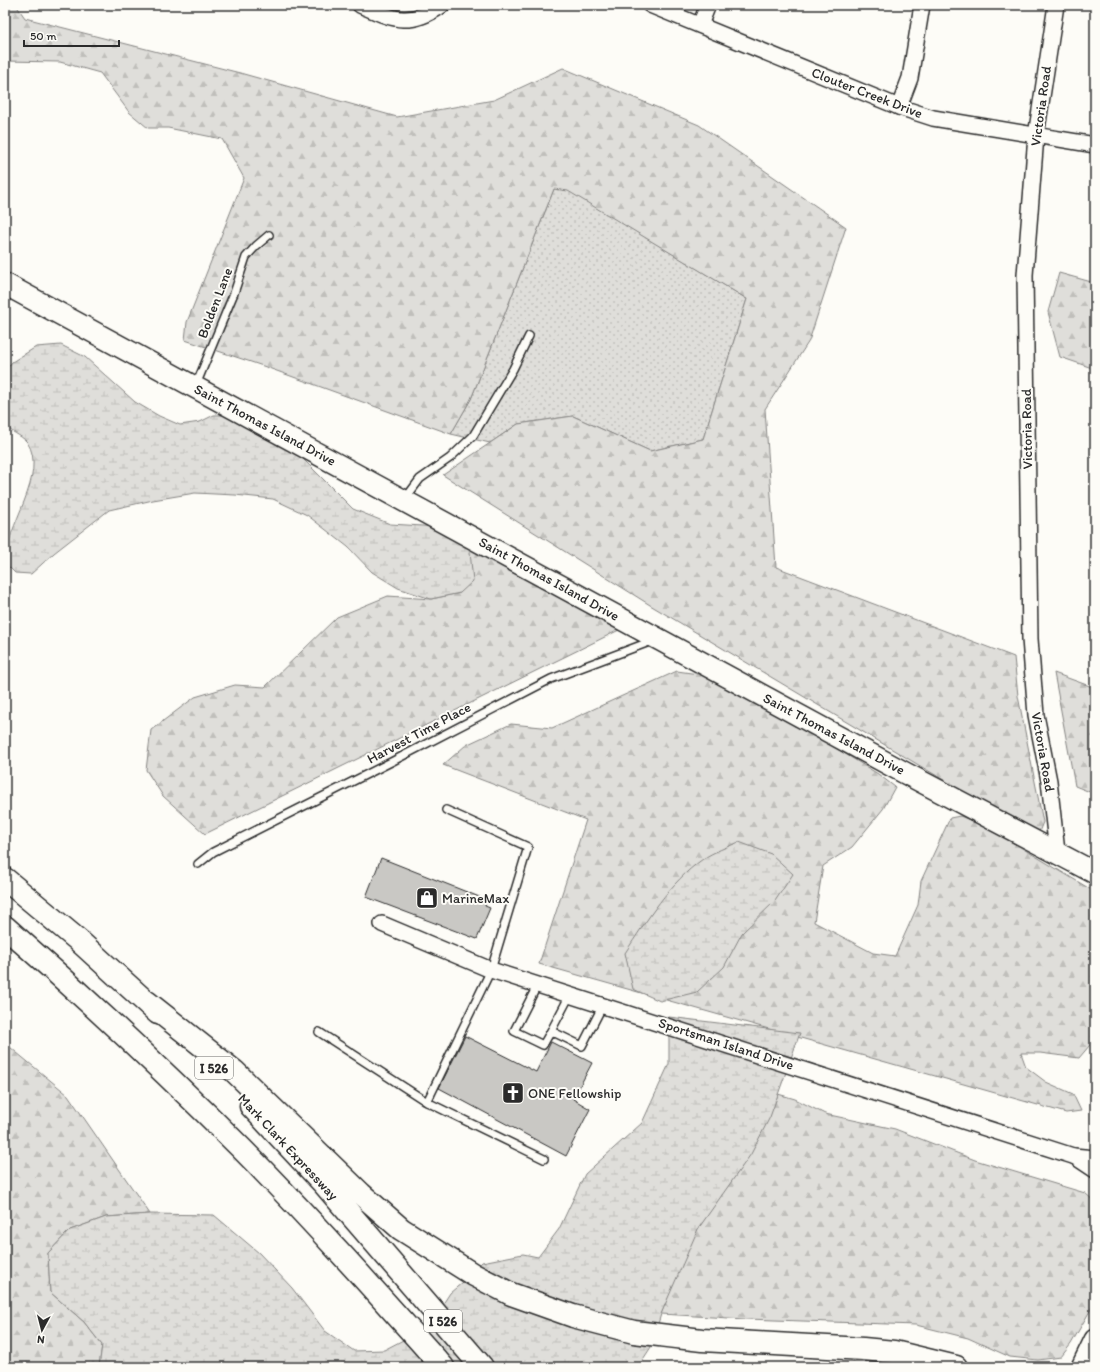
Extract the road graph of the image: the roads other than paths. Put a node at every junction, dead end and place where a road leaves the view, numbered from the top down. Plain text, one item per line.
1 (360, 5) edge
2 (442, 5) edge
3 (650, 5) edge
4 (708, 5) edge
5 (922, 5) edge
6 (1056, 5) edge
7 (700, 25) junction
8 (899, 107) junction
9 (1036, 136) junction
10 (1095, 145) edge
11 (269, 235) dead end
12 (5, 284) edge
13 (529, 336) dead end
14 (196, 387) junction
15 (404, 500) junction
16 (658, 639) junction
17 (446, 810) dead end
18 (1057, 852) junction
19 (198, 864) dead end
20 (1095, 873) edge
21 (5, 879) edge
22 (382, 924) dead end
23 (5, 927) edge
24 (491, 970) junction
25 (538, 984) junction
26 (570, 994) junction
27 (147, 1002) junction
28 (603, 1005) junction
29 (551, 1031) junction
30 (318, 1032) dead end
31 (427, 1102) junction
32 (1073, 1156) junction
33 (1095, 1158) edge
34 (544, 1159) dead end
35 (1095, 1170) edge
36 (378, 1295) junction
37 (1095, 1340) edge
38 (432, 1367) edge
39 (443, 1367) edge
40 (482, 1367) edge
41 (956, 1367) edge
42 (1082, 1367) edge

1 - 2 street
3 - 7 street, Clouter Creek Drive
4 - 7 street
5 - 8 street
6 - 9 street, Victoria Road
7 - 8 street, Clouter Creek Drive
8 - 9 street, Clouter Creek Drive
9 - 10 street, Clouter Creek Drive
9 - 18 street, Victoria Road
11 - 14 lane, Bolden Lane
12 - 14 main road, Saint Thomas Island Drive
13 - 15 lane
14 - 15 main road, Saint Thomas Island Drive
15 - 16 main road, Saint Thomas Island Drive
16 - 18 main road, Saint Thomas Island Drive
16 - 19 lane, Harvest Time Place
17 - 24 lane
18 - 20 main road, Saint Thomas Island Drive
21 - 27 highway, Mark Clark Expressway / I 526
22 - 24 street, Sportsman Island Drive
23 - 36 highway, I 526
24 - 25 street, Sportsman Island Drive
24 - 31 lane
25 - 26 street, Sportsman Island Drive
25 - 29 lane
26 - 28 street, Sportsman Island Drive
26 - 29 lane
27 - 40 highway, Mark Clark Expressway / I 526
27 - 41 highway
28 - 29 lane
28 - 32 street, Sportsman Island Drive
30 - 31 lane
31 - 34 lane
32 - 33 street, Sportsman Island Drive
32 - 35 street, Sportsman Island Drive
36 - 38 highway
36 - 39 highway, I 526
37 - 42 main road

